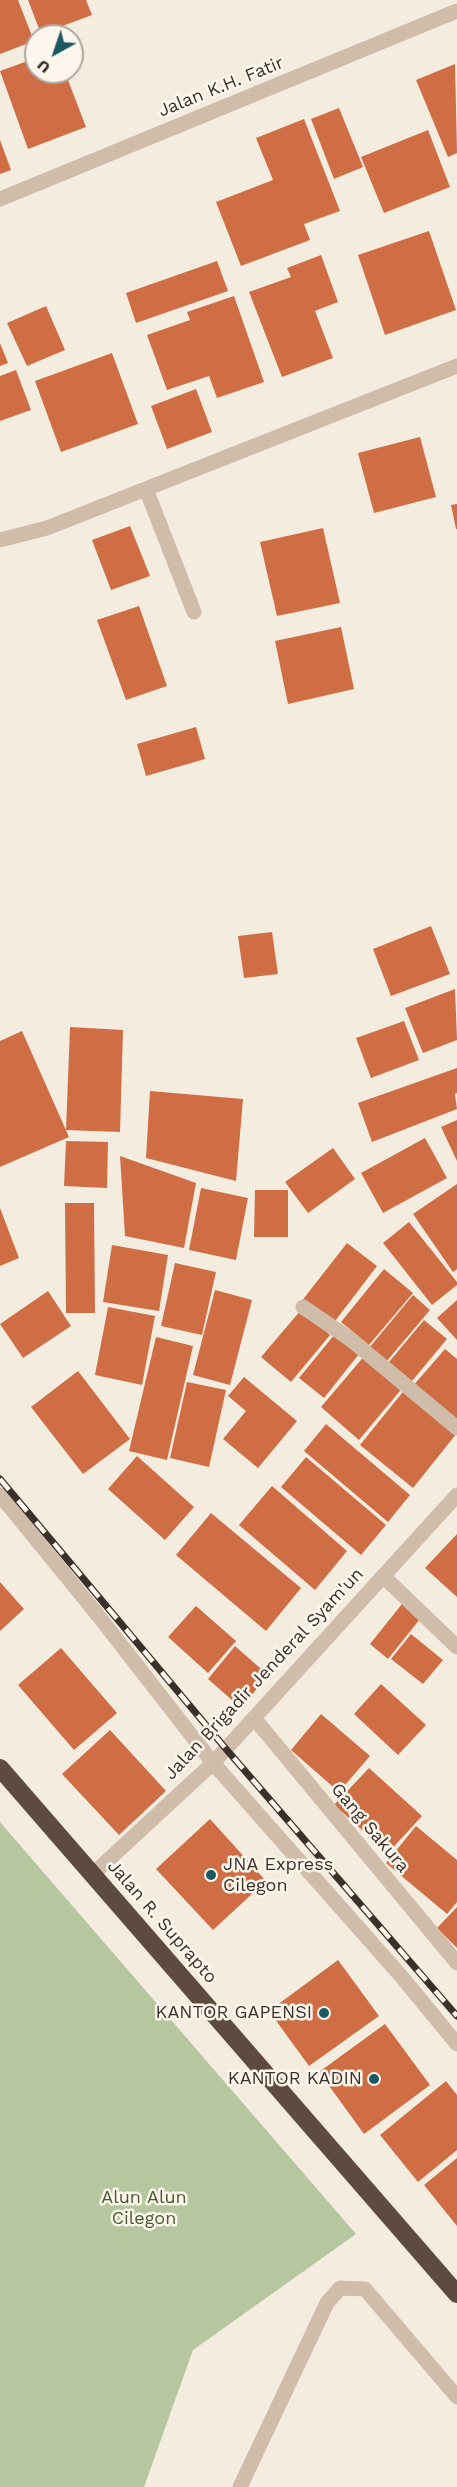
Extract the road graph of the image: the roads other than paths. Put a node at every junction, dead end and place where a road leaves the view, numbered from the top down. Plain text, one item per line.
1 (457, 11) edge
2 (0, 199) edge
3 (457, 366) edge
4 (146, 489) junction
5 (0, 540) edge
6 (194, 612) dead end
7 (303, 1307) dead end
8 (457, 1428) edge
9 (0, 1495) edge
10 (457, 1495) edge
11 (383, 1576) junction
12 (457, 1647) edge
13 (254, 1718) junction
14 (213, 1763) junction
15 (0, 1768) edge
16 (93, 1874) junction
17 (457, 1963) edge
18 (457, 2044) edge
19 (457, 2294) edge
20 (457, 2397) edge
21 (240, 2487) edge

1 - 2 street, Jalan K.H. Fatir
3 - 4 street
4 - 5 street
4 - 6 street
7 - 8 street
9 - 14 street
10 - 11 street, Jalan Brigadir Jenderal Syam'un
11 - 12 street
11 - 13 street, Jalan Brigadir Jenderal Syam'un
13 - 14 street, Jalan Brigadir Jenderal Syam'un
13 - 17 street, Gang Sakura
14 - 16 street, Jalan Brigadir Jenderal Syam'un
14 - 18 street
15 - 16 highway, Jalan R. Suprapto
16 - 19 highway, Jalan R. Suprapto
20 - 21 street

